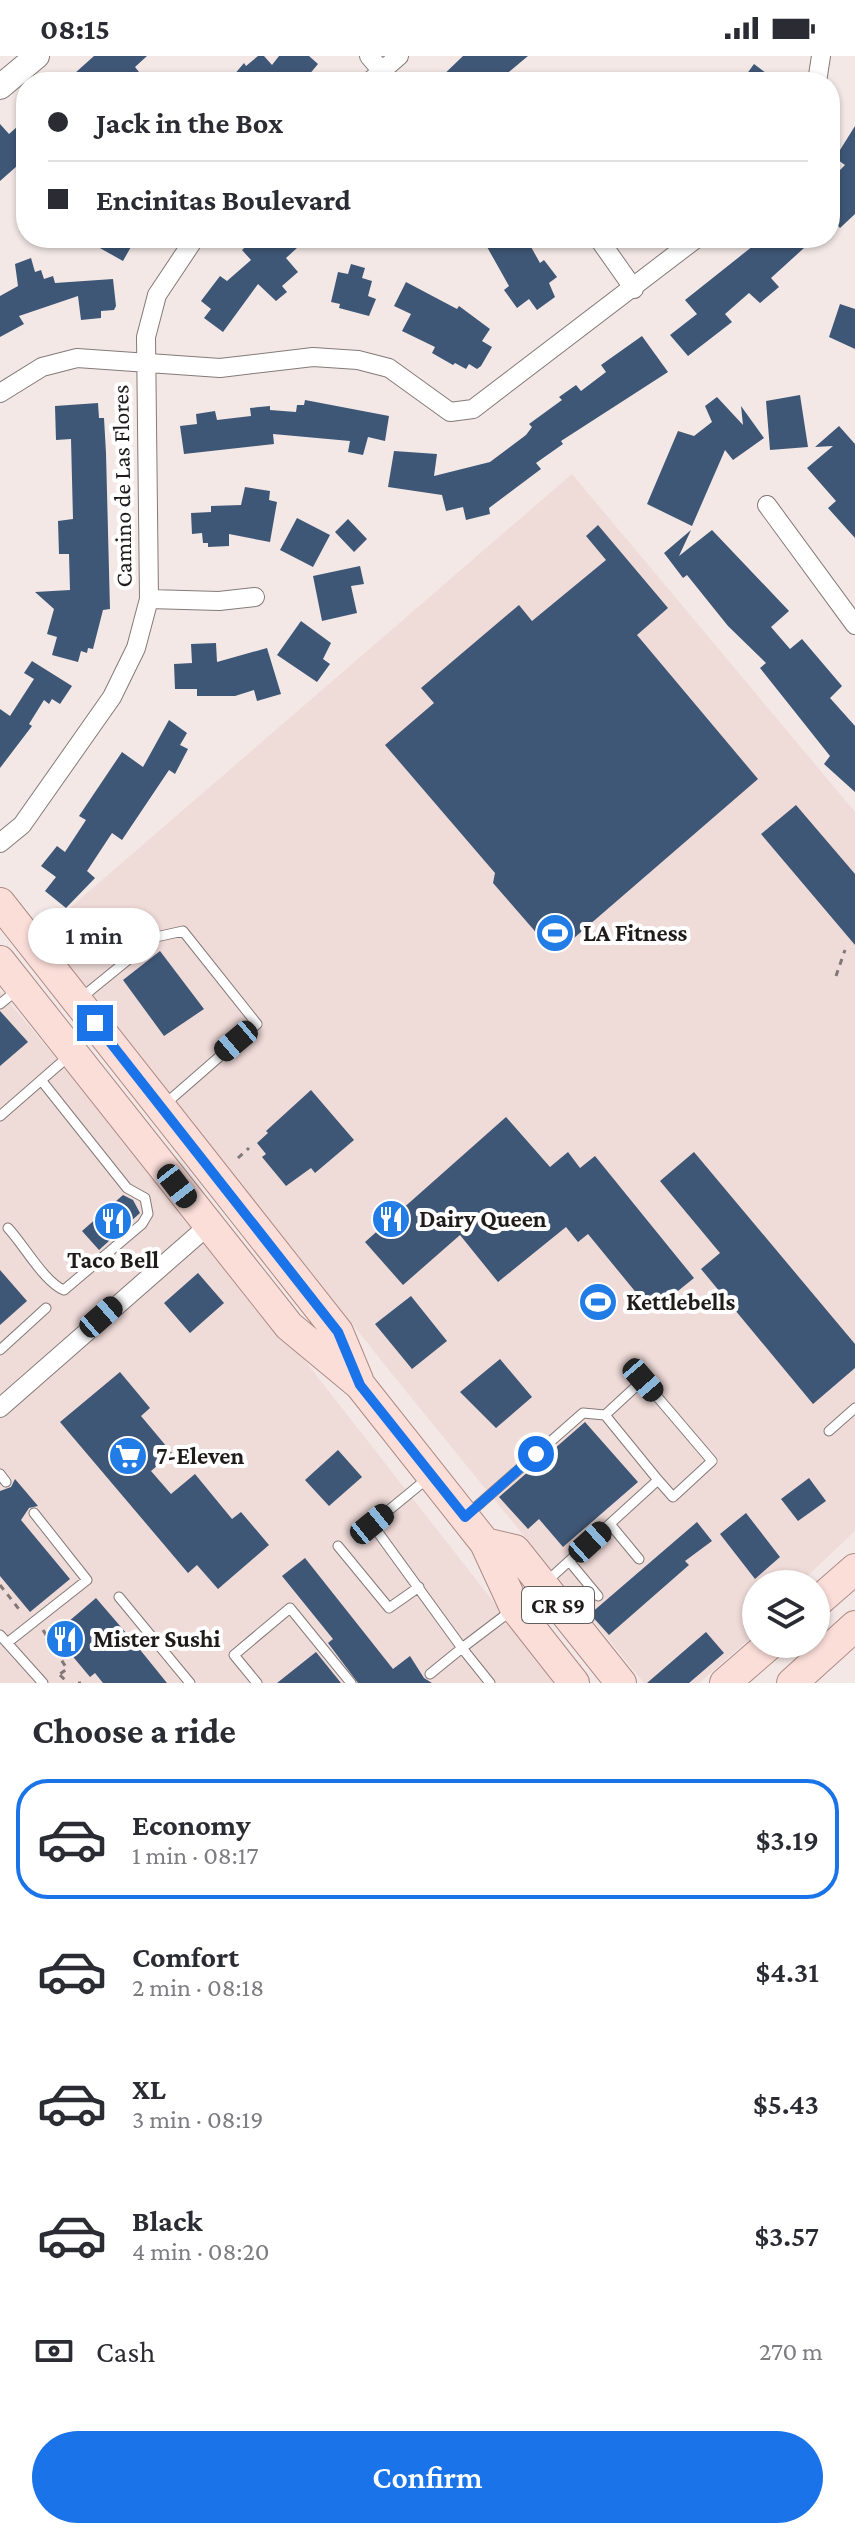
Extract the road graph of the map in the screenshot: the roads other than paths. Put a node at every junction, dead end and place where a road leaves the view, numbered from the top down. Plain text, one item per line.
1 (37, 56) edge
2 (399, 56) edge
3 (18, 72) edge
4 (381, 72) edge
5 (16, 74) edge
6 (0, 87) edge
7 (188, 248) edge
8 (605, 248) edge
9 (685, 248) edge
10 (634, 289) junction
11 (144, 363) junction
12 (0, 393) edge
13 (767, 505) dead end
14 (255, 597) dead end
15 (149, 599) junction
16 (855, 625) edge
17 (0, 843) edge
18 (0, 903) edge
19 (0, 961) edge
20 (10, 996) edge
21 (77, 1001) junction
22 (73, 1053) junction
23 (41, 1080) junction
24 (162, 1107) junction
25 (0, 1116) edge
26 (209, 1225) junction
27 (8, 1228) dead end
28 (46, 1308) dead end
29 (0, 1350) edge
30 (360, 1385) junction
31 (0, 1408) edge
32 (855, 1408) edge
33 (605, 1415) junction
34 (829, 1431) dead end
35 (431, 1476) junction
36 (658, 1480) junction
37 (34, 1513) dead end
38 (465, 1517) junction
39 (610, 1524) junction
40 (485, 1543) junction
41 (338, 1546) dead end
42 (639, 1559) dead end
43 (569, 1561) junction
44 (855, 1569) edge
45 (543, 1585) junction
46 (419, 1587) junction
47 (830, 1591) edge
48 (598, 1596) dead end
49 (119, 1597) dead end
50 (515, 1608) junction
51 (855, 1626) edge
52 (3, 1639) edge
53 (462, 1648) junction
54 (754, 1658) edge
55 (430, 1674) dead end
56 (43, 1683) edge
57 (190, 1683) edge
58 (257, 1683) edge
59 (351, 1683) edge
60 (490, 1683) edge
61 (574, 1683) edge
62 (621, 1683) edge
63 (725, 1683) edge
64 (792, 1683) edge

1 - 3 street
2 - 4 street
5 - 6 street
7 - 11 street, Camino de Las Flores
8 - 10 street
9 - 10 street
10 - 11 street
11 - 12 street
11 - 15 street, Camino de Las Flores
13 - 16 street
14 - 15 street
15 - 17 street, Camino de Las Flores
18 - 21 main road
19 - 20 main road, CR S9
20 - 22 main road, CR S9
21 - 24 main road
21 - 24 lane
22 - 23 lane
22 - 26 main road, CR S9
23 - 25 lane
23 - 27 lane
24 - 30 main road
26 - 30 main road, CR S9
26 - 31 street
28 - 29 lane
30 - 35 main road, CR S9
32 - 34 lane
33 - 36 lane
33 - 36 lane
33 - 38 lane
35 - 38 main road, CR S9
35 - 46 lane
36 - 39 lane
37 - 52 lane
38 - 40 main road, CR S9
39 - 42 lane
39 - 43 lane
40 - 45 main road, CR S9
40 - 50 main road, CR S9
41 - 46 lane
43 - 45 lane
43 - 48 lane
44 - 47 main road
45 - 62 main road, CR S9
46 - 53 lane
49 - 57 lane
50 - 53 lane
50 - 61 main road, CR S9
51 - 64 main road
52 - 56 lane
53 - 55 lane
53 - 60 lane
54 - 63 main road
58 - 59 lane

